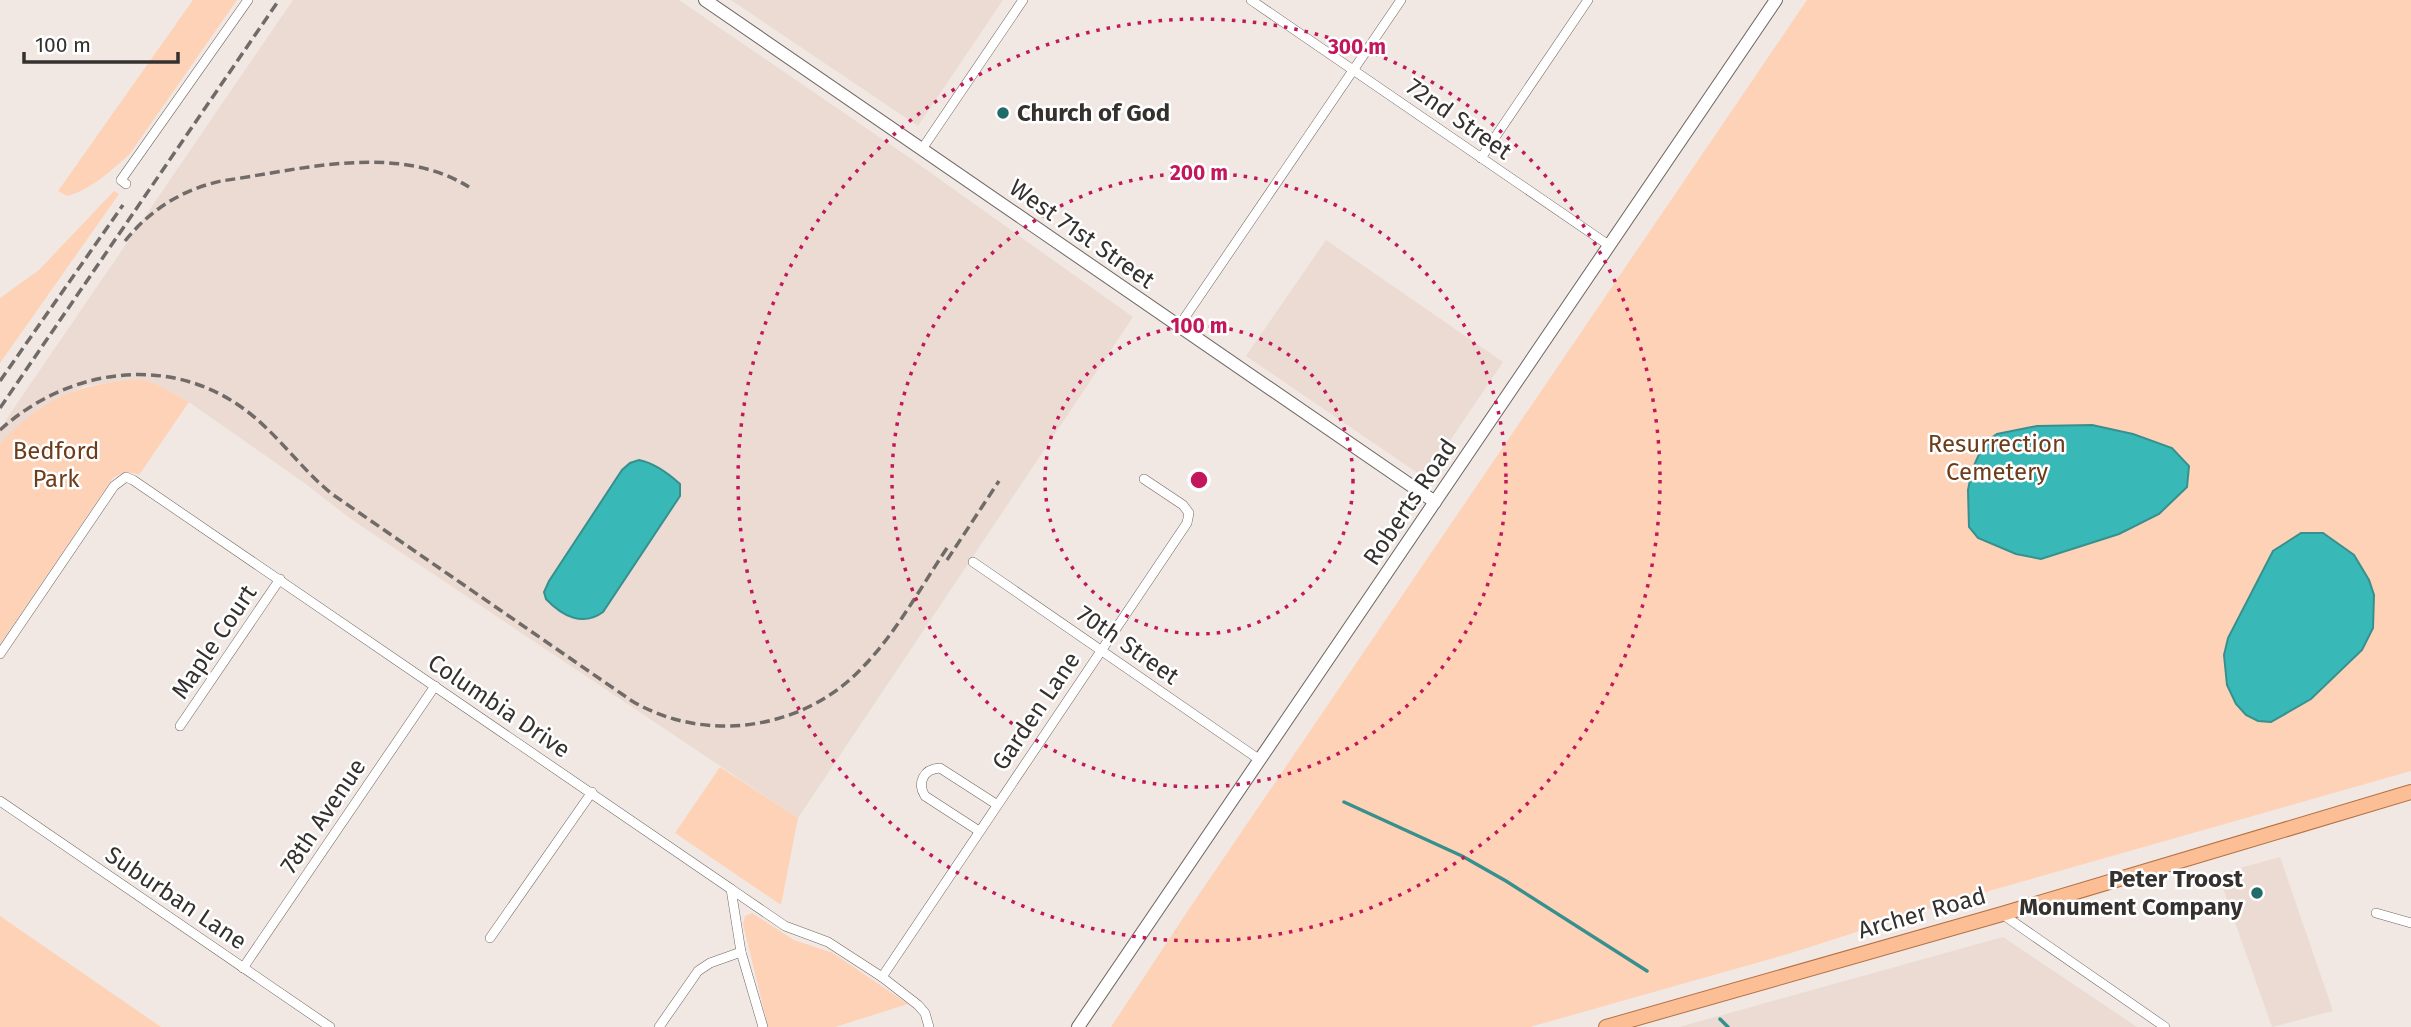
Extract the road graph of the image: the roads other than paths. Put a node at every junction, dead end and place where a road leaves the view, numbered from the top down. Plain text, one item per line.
1 (248, 0) edge
2 (705, 0) edge
3 (1023, 0) edge
4 (1251, 0) edge
5 (1401, 0) edge
6 (1588, 0) edge
7 (1776, 0) edge
8 (1353, 70) junction
9 (922, 149) junction
10 (1481, 158) junction
11 (125, 184) dead end
12 (1610, 246) junction
13 (1179, 326) junction
14 (1143, 479) dead end
15 (1435, 502) junction
16 (973, 562) dead end
17 (280, 579) junction
18 (1101, 650) junction
19 (0, 654) edge
20 (435, 686) junction
21 (180, 726) dead end
22 (1260, 760) junction
23 (592, 792) junction
24 (2411, 792) edge
25 (0, 801) edge
26 (996, 804) junction
27 (979, 831) junction
28 (731, 889) junction
29 (2376, 913) dead end
30 (2002, 914) junction
31 (2411, 923) edge
32 (490, 938) dead end
33 (741, 952) junction
34 (243, 968) junction
35 (882, 977) junction
36 (330, 1027) edge
37 (659, 1027) edge
38 (763, 1027) edge
39 (929, 1027) edge
40 (1078, 1027) edge
41 (1606, 1027) edge
42 (2165, 1027) edge

1 - 11 street
2 - 9 street, West 71st Street
3 - 9 street
4 - 8 street, 72nd Street
5 - 8 street
6 - 10 street
7 - 12 street, Roberts Road
8 - 10 street, 72nd Street
8 - 13 street
9 - 13 street, West 71st Street
10 - 12 street, 72nd Street
12 - 15 street, Roberts Road
13 - 15 street, West 71st Street
14 - 18 street, Garden Lane
15 - 22 street, Roberts Road
16 - 18 street, 70th Street
17 - 19 street, Columbia Drive
17 - 20 street, Columbia Drive
17 - 21 street, Maple Court
18 - 22 street, 70th Street
18 - 26 street, Garden Lane
20 - 23 street, Columbia Drive
20 - 34 street, 78th Avenue
22 - 40 street, Roberts Road
23 - 28 street, Columbia Drive
23 - 32 street
24 - 30 main road, Archer Road
25 - 34 street, Suburban Lane
26 - 27 street, Garden Lane
26 - 27 street
27 - 35 street, Garden Lane
28 - 33 street
28 - 35 street
29 - 31 street
30 - 41 main road, Archer Road
30 - 42 street
33 - 37 street
33 - 38 street
34 - 36 street, Suburban Lane
35 - 39 street

